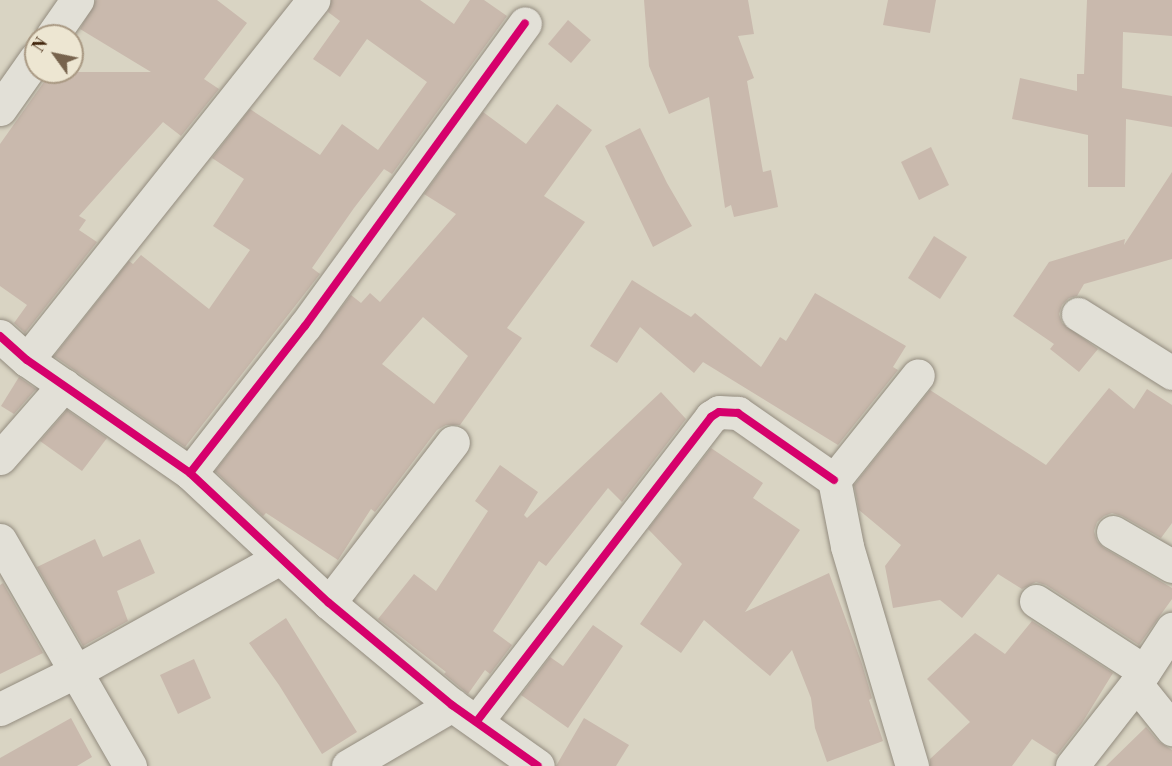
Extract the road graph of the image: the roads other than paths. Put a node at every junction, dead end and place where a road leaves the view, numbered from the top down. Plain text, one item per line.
1 (77, 0) edge
2 (313, 0) edge
3 (525, 22) dead end
4 (60, 24) edge
5 (24, 75) edge
6 (0, 109) edge
7 (1078, 314) dead end
8 (0, 336) edge
9 (27, 360) junction
10 (1172, 373) edge
11 (918, 375) dead end
12 (64, 386) junction
13 (453, 442) dead end
14 (0, 458) edge
15 (190, 473) junction
16 (834, 480) junction
17 (1113, 532) dead end
18 (0, 540) edge
19 (280, 558) junction
20 (1172, 566) edge
21 (1036, 601) dead end
22 (329, 603) junction
23 (1172, 629) edge
24 (75, 672) junction
25 (1140, 678) junction
26 (0, 709) edge
27 (464, 713) junction
28 (1172, 729) edge
29 (129, 766) edge
30 (348, 766) edge
31 (538, 766) edge
32 (912, 766) edge
33 (1072, 766) edge

1 - 4 street
2 - 9 street
3 - 15 street
5 - 6 street
7 - 10 street
8 - 9 street
9 - 12 street
11 - 16 street
12 - 14 street
12 - 15 street
13 - 22 street
15 - 19 street
16 - 27 street
16 - 32 street
17 - 20 street
18 - 24 street
19 - 22 street
19 - 24 street
21 - 25 street
22 - 27 street
23 - 25 street
24 - 26 street
24 - 29 street
25 - 28 street
25 - 33 street
27 - 30 street
27 - 31 street

